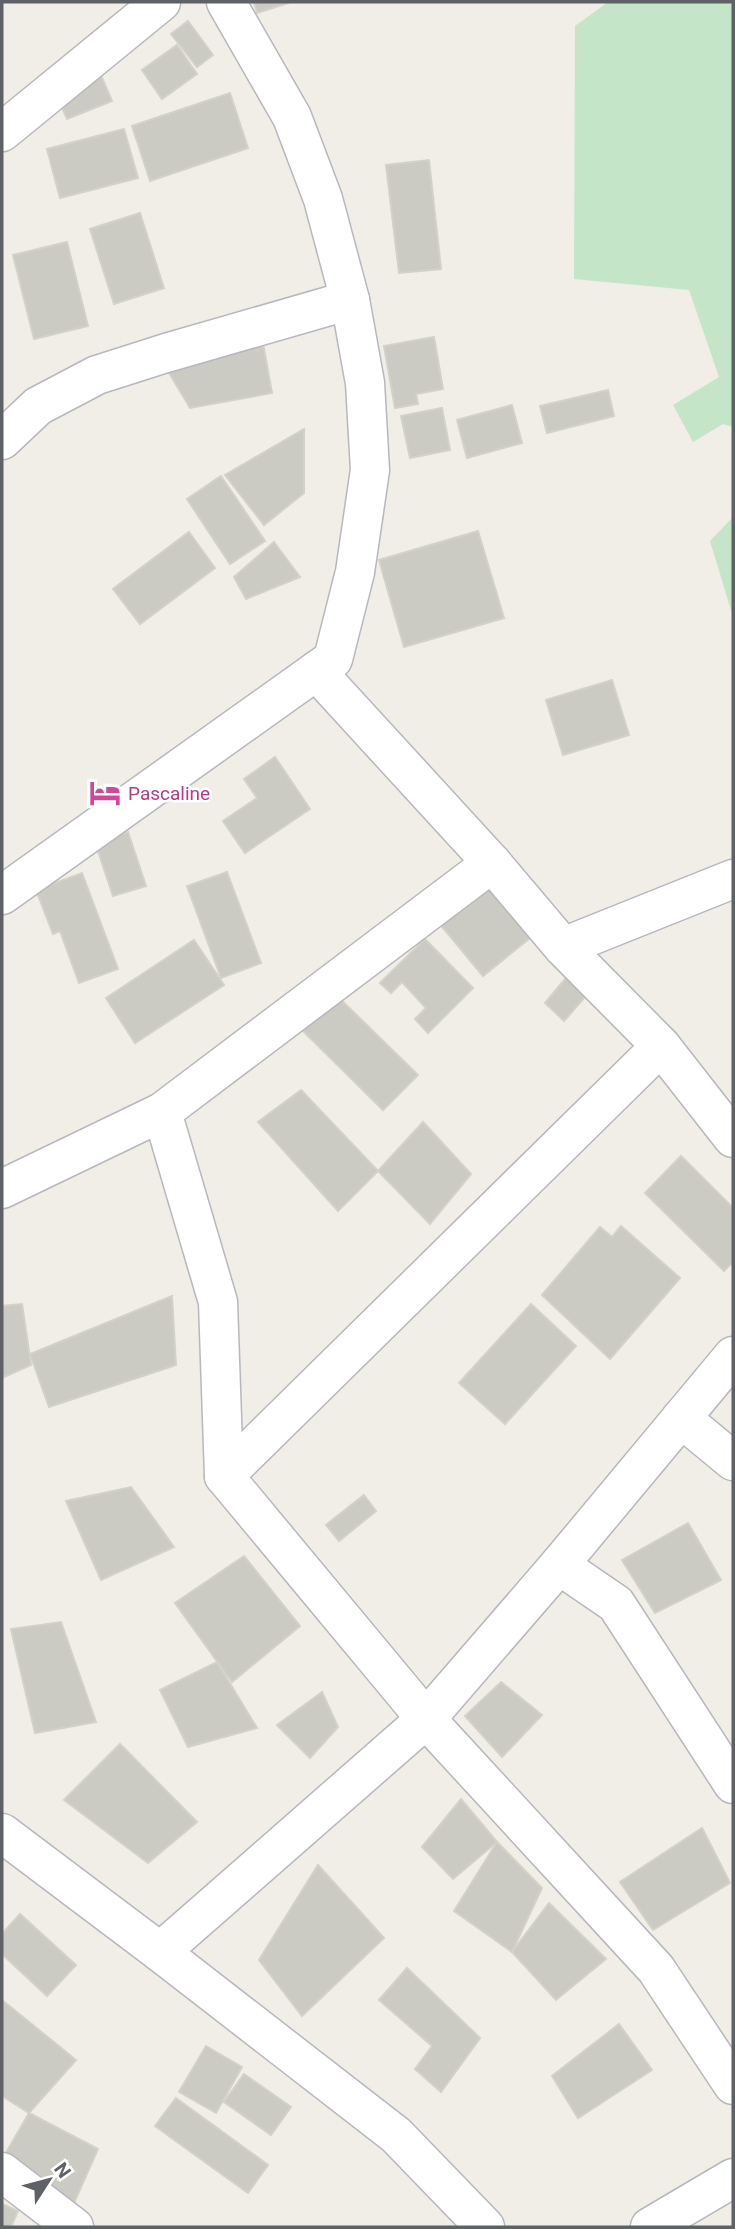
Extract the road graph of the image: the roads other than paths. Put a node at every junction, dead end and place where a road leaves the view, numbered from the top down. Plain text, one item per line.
1 (162, 2) edge
2 (226, 2) edge
3 (2, 132) edge
4 (350, 300) junction
5 (2, 440) edge
6 (316, 671) junction
7 (492, 863) junction
8 (733, 879) edge
9 (2, 895) edge
10 (563, 947) junction
11 (661, 1046) junction
12 (162, 1112) junction
13 (733, 1138) edge
14 (2, 1189) edge
15 (733, 1356) edge
16 (681, 1418) junction
17 (733, 1461) edge
18 (224, 1476) junction
19 (559, 1565) junction
20 (426, 1719) junction
21 (733, 1784) edge
22 (2, 1833) edge
23 (160, 1952) junction
24 (733, 2085) edge
25 (2, 2172) edge
26 (733, 2178) edge
27 (74, 2227) edge
28 (485, 2227) edge
29 (650, 2227) edge

1 - 3 street
2 - 4 street
4 - 5 street
4 - 6 street
6 - 7 street
6 - 9 street
7 - 10 street
7 - 12 street
8 - 10 street
10 - 11 street
11 - 13 street
11 - 18 street
12 - 14 street
12 - 18 street
15 - 16 street
16 - 17 street
16 - 19 street
18 - 20 street
19 - 20 street
19 - 21 street
20 - 23 street
20 - 24 street
22 - 23 street
23 - 28 street
25 - 27 street
26 - 29 street

